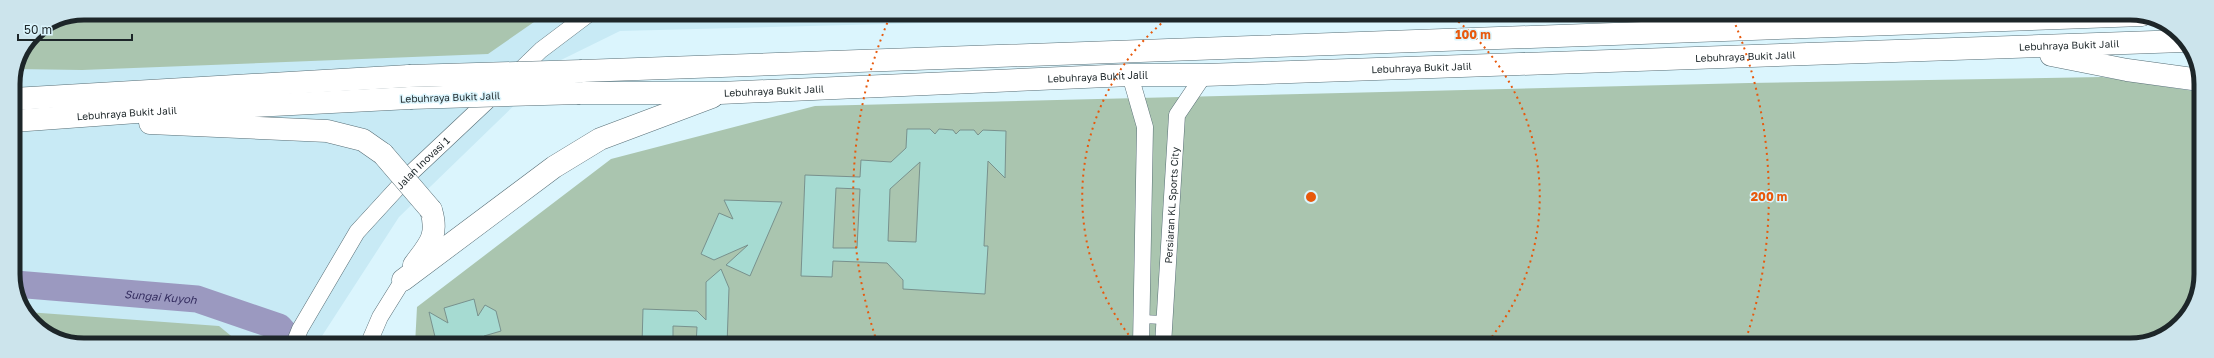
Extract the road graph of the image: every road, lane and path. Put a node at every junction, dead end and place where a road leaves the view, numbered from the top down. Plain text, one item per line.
1 (581, 20) edge
2 (1949, 20) edge
3 (2177, 41) edge
4 (2019, 48) junction
5 (1130, 75) junction
6 (1204, 75) junction
7 (2194, 79) edge
8 (720, 93) junction
9 (20, 99) edge
10 (58, 118) junction
11 (20, 121) edge
12 (403, 280) junction
13 (1142, 319) junction
14 (1164, 320) junction
15 (296, 338) edge
16 (371, 338) edge
17 (1141, 338) edge
18 (1163, 338) edge

1 - 15 street, Jalan Inovasi 1
2 - 9 highway, Lebuhraya Bukit Jalil, bridge
3 - 4 highway, Lebuhraya Bukit Jalil
4 - 6 highway, Lebuhraya Bukit Jalil
4 - 7 highway
5 - 6 highway, Lebuhraya Bukit Jalil
5 - 8 highway, Lebuhraya Bukit Jalil
5 - 13 street
6 - 14 street, Persiaran KL Sports City
8 - 10 highway, Lebuhraya Bukit Jalil, bridge
8 - 12 highway
10 - 11 highway, Lebuhraya Bukit Jalil
10 - 12 highway, bridge
12 - 16 street
13 - 14 lane
13 - 17 street
14 - 18 street, Persiaran KL Sports City

